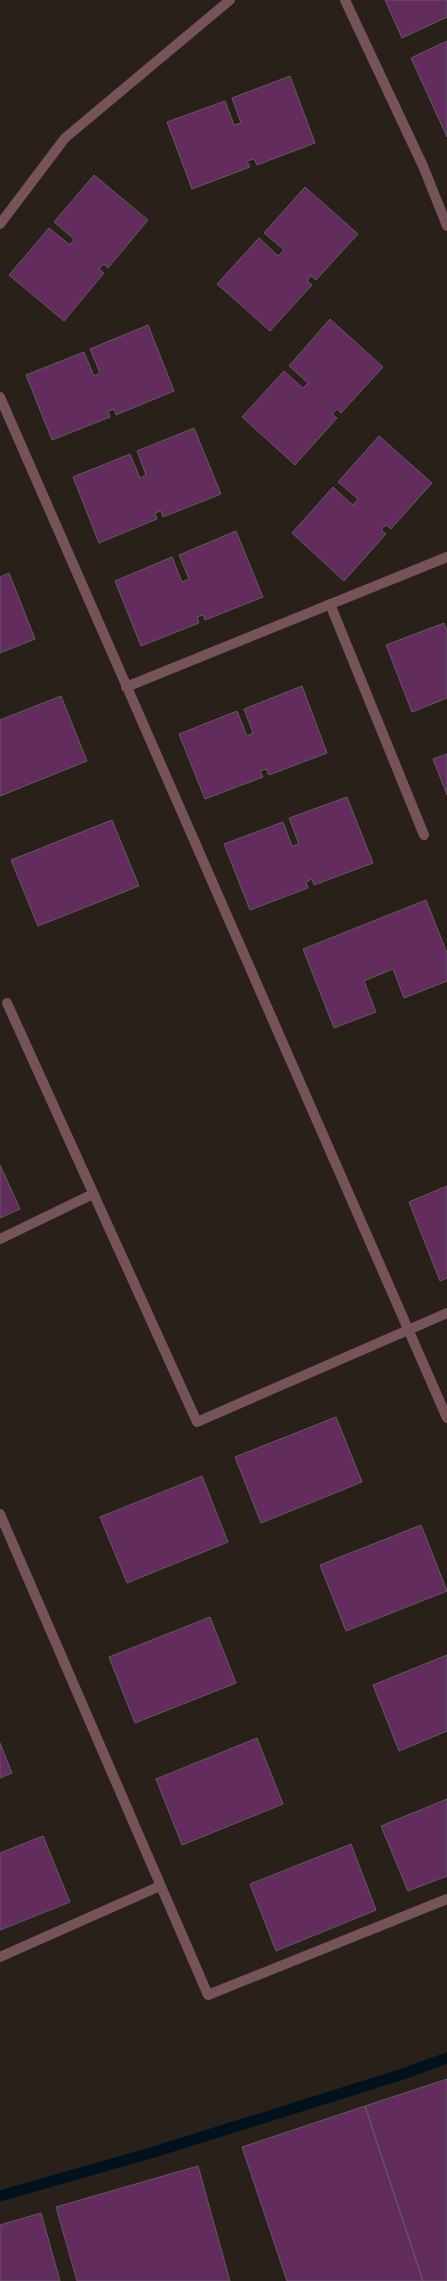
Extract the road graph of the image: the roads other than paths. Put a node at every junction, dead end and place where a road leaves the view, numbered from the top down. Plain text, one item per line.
1 (230, 0) edge
2 (346, 0) edge
3 (0, 224) edge
4 (447, 226) edge
5 (0, 397) edge
6 (447, 557) edge
7 (330, 604) junction
8 (126, 687) junction
9 (424, 835) dead end
10 (7, 1003) dead end
11 (93, 1194) junction
12 (0, 1239) edge
13 (447, 1312) edge
14 (408, 1329) junction
15 (447, 1418) edge
16 (0, 1514) edge
17 (160, 1886) junction
18 (447, 1900) edge
19 (0, 1957) edge

1 - 3 street
2 - 4 street
5 - 8 street
6 - 7 street
7 - 8 street
7 - 9 street
8 - 14 street
10 - 11 street
11 - 12 street
11 - 14 street
13 - 14 street
14 - 15 street
16 - 17 street
17 - 18 street
17 - 19 street

